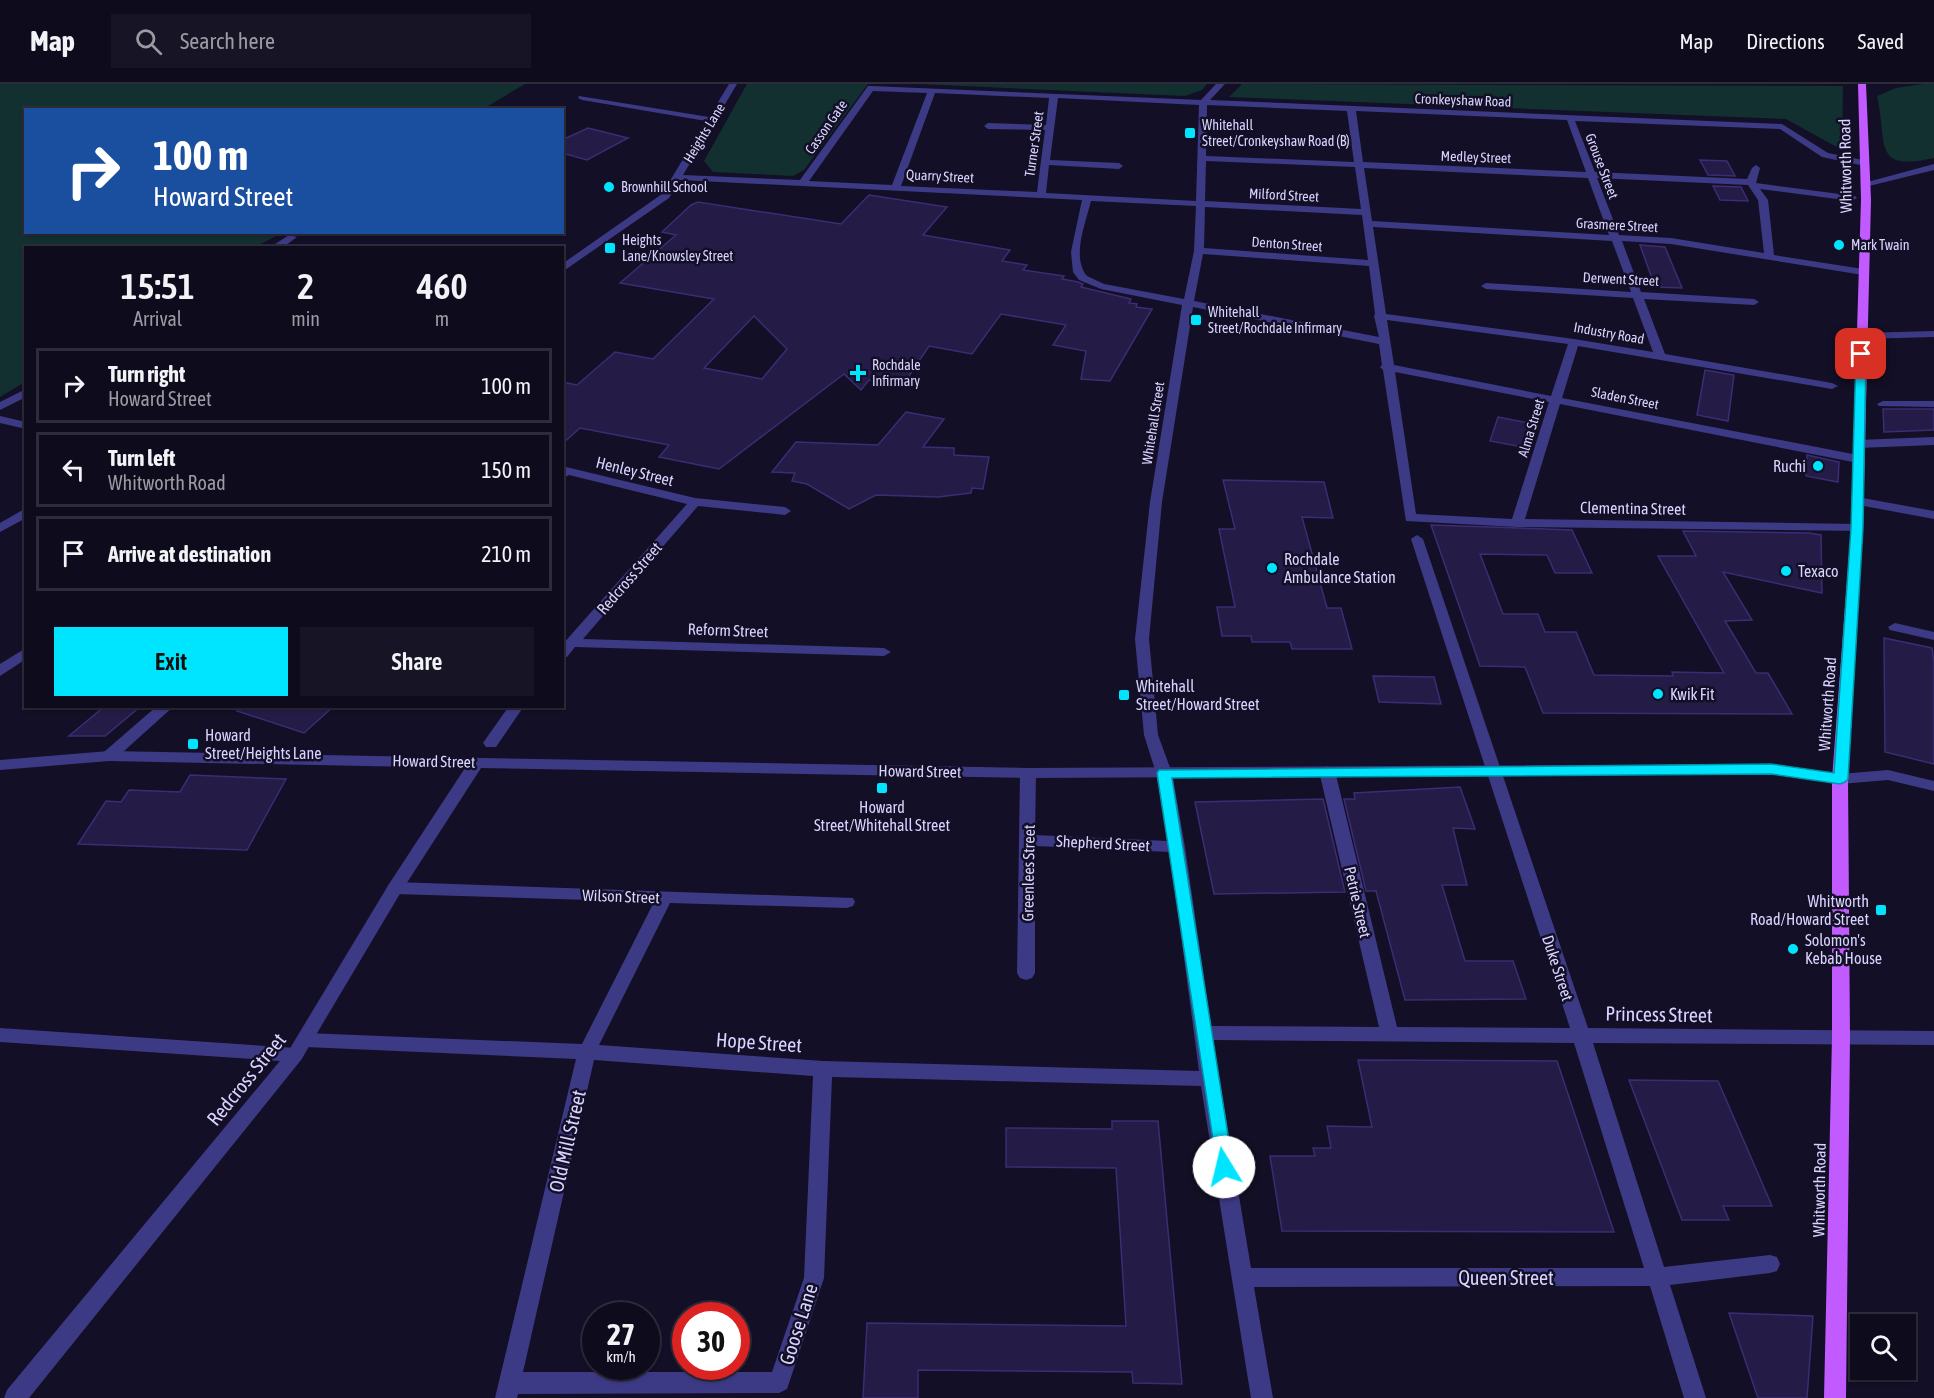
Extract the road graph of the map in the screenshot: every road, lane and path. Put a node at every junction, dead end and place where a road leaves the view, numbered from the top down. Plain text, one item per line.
1 (733, 84) edge
2 (1221, 84) edge
3 (1862, 84) edge
4 (871, 88) joint
5 (595, 90) dead end
6 (932, 90) junction
7 (1054, 96) junction
8 (1203, 102) junction
9 (1351, 108) junction
10 (1570, 118) junction
11 (713, 120) junction
12 (988, 126) dead end
13 (1050, 128) junction
14 (1201, 158) junction
15 (1045, 162) junction
16 (1865, 163) junction
17 (1358, 165) junction
18 (1119, 166) dead end
19 (1934, 167) edge
20 (1756, 168) dead end
21 (1592, 175) junction
22 (678, 177) junction
23 (804, 182) junction
24 (1752, 183) junction
25 (1865, 184) junction
26 (896, 187) junction
27 (1041, 195) junction
28 (1851, 198) dead end
29 (1087, 199) junction
30 (1201, 204) junction
31 (1365, 212) junction
32 (1367, 224) junction
33 (292, 237) dead end
34 (1616, 238) junction
35 (277, 246) edge
36 (1199, 251) junction
37 (1769, 257) junction
38 (1372, 263) junction
39 (564, 268) edge
40 (1863, 272) junction
41 (1486, 286) dead end
42 (1637, 295) junction
43 (1754, 302) dead end
44 (1188, 303) junction
45 (1379, 316) junction
46 (1934, 334) edge
47 (1861, 336) junction
48 (1383, 341) junction
49 (1574, 342) junction
50 (1660, 358) junction
51 (1386, 368) junction
52 (1832, 386) dead end
53 (24, 393) edge
54 (1556, 400) junction
55 (1883, 404) dead end
56 (1934, 404) edge
57 (0, 407) edge
58 (0, 419) edge
59 (24, 425) edge
60 (1934, 441) edge
61 (1858, 444) junction
62 (1858, 459) junction
63 (564, 473) edge
64 (1857, 501) junction
65 (695, 502) junction
66 (785, 511) dead end
67 (24, 513) edge
68 (1934, 515) edge
69 (1517, 524) junction
70 (0, 528) edge
71 (1857, 528) junction
72 (1417, 539) dead end
73 (1895, 627) dead end
74 (1934, 636) edge
75 (567, 649) edge
76 (884, 652) dead end
77 (24, 653) edge
78 (0, 671) edge
79 (165, 708) edge
80 (516, 708) edge
81 (491, 742) dead end
82 (109, 756) junction
83 (477, 762) junction
84 (0, 765) edge
85 (1327, 771) junction
86 (1493, 772) junction
87 (1028, 773) junction
88 (1164, 773) junction
89 (1840, 779) junction
90 (1934, 786) edge
91 (1029, 840) junction
92 (1177, 847) junction
93 (395, 888) junction
94 (664, 897) junction
95 (847, 902) dead end
96 (1026, 973) dead end
97 (1203, 1033) junction
98 (1389, 1033) junction
99 (0, 1035) edge
100 (1581, 1035) junction
101 (1841, 1037) junction
102 (1934, 1038) edge
103 (300, 1048) junction
104 (587, 1052) junction
105 (823, 1069) junction
106 (1209, 1078) junction
107 (1770, 1264) dead end
108 (1656, 1277) junction
109 (1242, 1278) junction
110 (508, 1390) edge
111 (15, 1398) edge
112 (1262, 1398) edge
113 (1695, 1398) edge
114 (1835, 1398) edge

1 - 11 street, Heights Lane
2 - 8 street
3 - 16 main road, Whitworth Road
4 - 6 street, Cronkeyshaw Road
4 - 23 street, Casson Gate
5 - 11 street
6 - 7 street, Cronkeyshaw Road
6 - 26 street
7 - 8 street, Cronkeyshaw Road
7 - 13 street, Turner Street
8 - 9 street, Cronkeyshaw Road
8 - 14 street, Whitehall Street
9 - 10 street, Cronkeyshaw Road
9 - 17 street
10 - 16 street, Cronkeyshaw Road
10 - 21 street, Grouse Street
11 - 22 street, Heights Lane
12 - 13 street
13 - 15 street, Turner Street
14 - 17 street, Medley Street
14 - 30 street, Whitehall Street
15 - 18 street
15 - 27 street, Turner Street
16 - 25 main road, Whitworth Road
17 - 21 street, Medley Street
17 - 31 street
19 - 25 street
20 - 24 street
21 - 24 street, Medley Street
21 - 34 street, Grouse Street
22 - 23 street, Quarry Street
22 - 39 street, Heights Lane
23 - 26 street, Quarry Street
24 - 28 street, Medley Street
24 - 37 street
25 - 40 main road, Whitworth Road
26 - 27 street, Quarry Street
27 - 29 street, Quarry Street
29 - 30 street, Quarry Street
29 - 44 street
30 - 31 street, Milford Street
30 - 36 street, Whitehall Street
31 - 32 street
32 - 34 street, Grasmere Street
32 - 38 street
33 - 35 street
34 - 37 street, Grasmere Street
34 - 42 street, Grouse Street
36 - 38 street, Denton Street
36 - 44 street, Whitehall Street
37 - 40 street, Grasmere Street
38 - 45 street
40 - 47 main road, Whitworth Road
41 - 42 street, Derwent Street
42 - 43 street, Derwent Street
42 - 50 street, Grouse Street
44 - 48 street
44 - 88 street, Whitehall Street
45 - 48 street
45 - 49 street, Industry Road
46 - 47 street
47 - 61 main road, Whitworth Road
48 - 51 street
49 - 50 street, Industry Road
49 - 54 street, Alma Street
50 - 52 street, Industry Road
51 - 54 street, Sladen Street
51 - 69 street, Clementina Street
53 - 57 street
54 - 62 street, Sladen Street
54 - 69 street, Alma Street
55 - 56 street
58 - 59 street
60 - 61 street
61 - 62 main road, Whitworth Road
62 - 64 main road, Whitworth Road
63 - 65 street, Henley Street
64 - 68 street
64 - 71 main road, Whitworth Road
65 - 66 street
65 - 75 street, Redcross Street
67 - 70 street
69 - 71 street, Clementina Street
71 - 89 main road, Whitworth Road
72 - 86 street, Duke Street
73 - 74 street
75 - 76 street, Reform Street
77 - 78 street
79 - 82 street
80 - 81 street
82 - 83 street, Howard Street
82 - 84 street, Howard Street
83 - 87 street, Howard Street
83 - 93 street, Redcross Street
85 - 86 street, Howard Street
85 - 88 street, Howard Street
85 - 98 street, Petrie Street
86 - 89 street, Howard Street
86 - 100 street, Duke Street
87 - 88 street, Howard Street
87 - 91 street, Greenlees Street
88 - 92 street, Whitehall Street
89 - 90 street, Howard Street
89 - 101 main road, Whitworth Road
91 - 92 street, Shepherd Street
91 - 96 street, Greenlees Street
92 - 97 street, Whitehall Street
93 - 94 street, Wilson Street
93 - 103 street, Redcross Street
94 - 95 street, Wilson Street
94 - 104 street, Old Mill Street
97 - 98 street, Princess Street
97 - 106 street, Whitehall Street
98 - 100 street, Princess Street
99 - 103 street, Hope Street
100 - 101 street, Princess Street
100 - 108 street, Duke Street
101 - 102 street, Princess Street
101 - 114 main road, Whitworth Road
103 - 104 street, Hope Street
103 - 111 street, Redcross Street
104 - 105 street, Hope Street
104 - 110 street, Old Mill Street
105 - 106 street, Hope Street
105 - 110 street, Goose Lane
106 - 109 street, Whitehall Street
107 - 108 street, Queen Street
108 - 109 street, Queen Street
108 - 113 street, Duke Street
109 - 112 street, Whitehall Street

